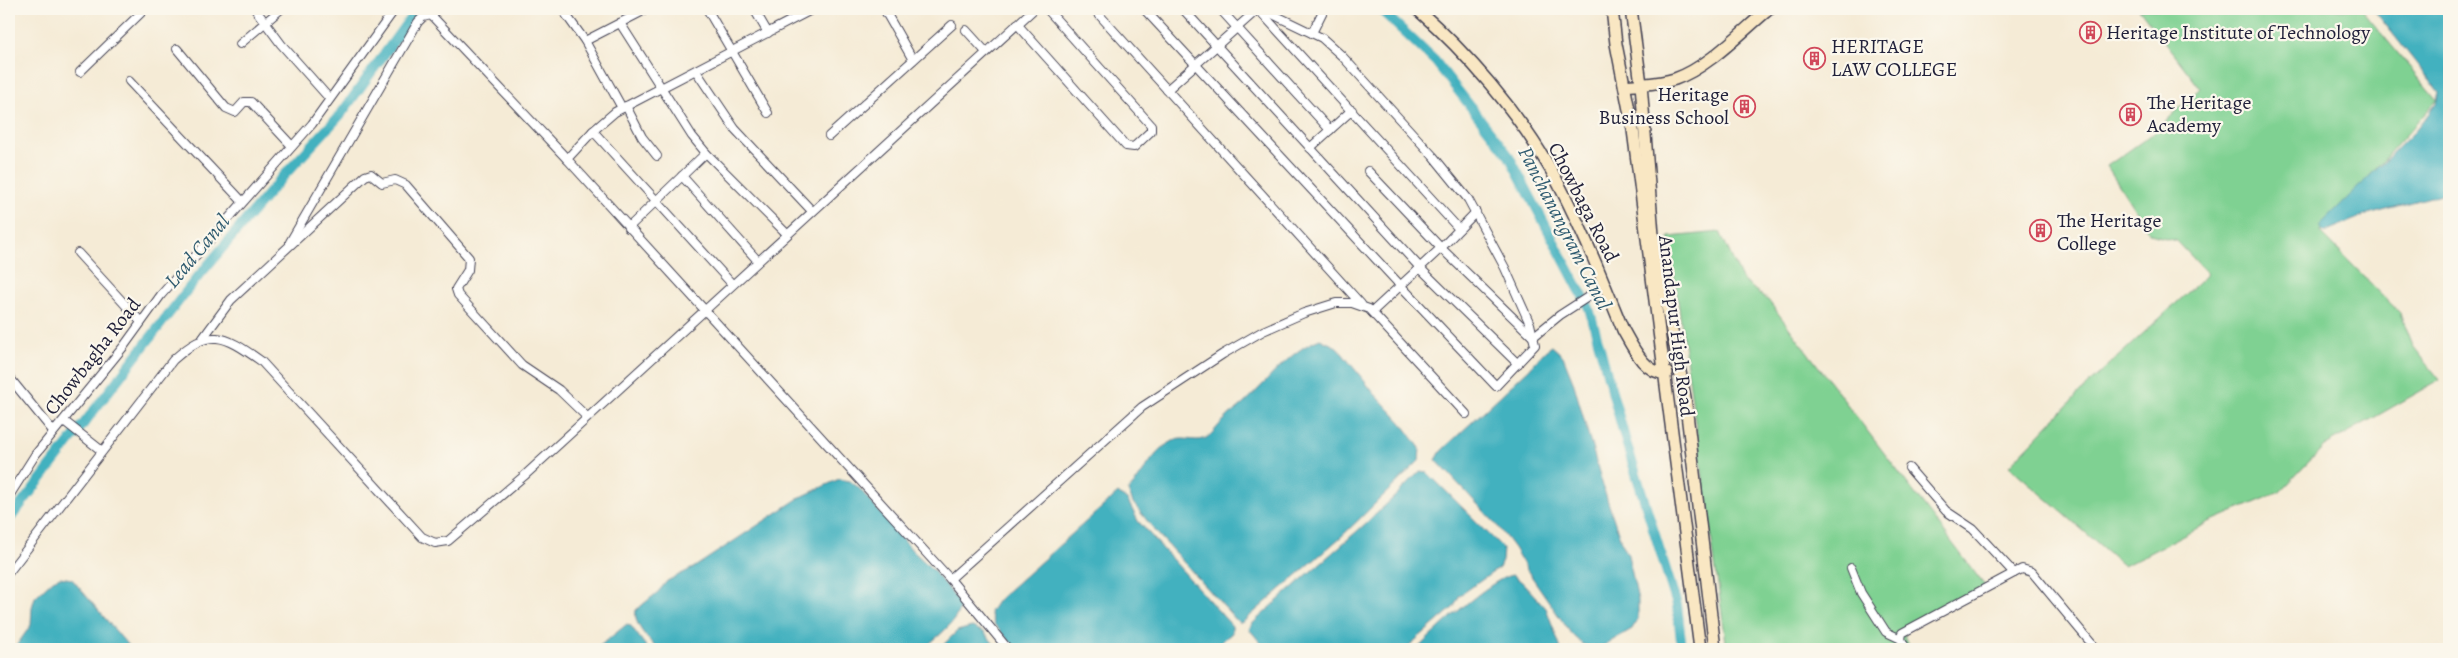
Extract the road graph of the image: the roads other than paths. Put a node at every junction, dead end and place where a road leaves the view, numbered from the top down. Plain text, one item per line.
1 (145, 9) edge
2 (255, 9) edge
3 (281, 9) edge
4 (395, 9) edge
5 (562, 9) edge
6 (647, 9) edge
7 (707, 9) edge
8 (754, 9) edge
9 (812, 9) edge
10 (884, 9) edge
11 (1034, 9) edge
12 (1046, 9) edge
13 (1094, 9) edge
14 (1144, 9) edge
15 (1183, 9) edge
16 (1220, 9) edge
17 (1258, 9) edge
18 (1262, 9) edge
19 (1324, 9) edge
20 (1417, 9) edge
21 (1612, 9) edge
22 (1631, 9) edge
23 (1769, 9) edge
24 (265, 22) junction
25 (620, 23) junction
26 (1017, 24) junction
27 (952, 25) dead end
28 (1237, 27) junction
29 (966, 30) dead end
30 (768, 33) junction
31 (1312, 33) junction
32 (585, 41) junction
33 (240, 44) dead end
34 (1216, 46) junction
35 (177, 49) dead end
36 (732, 52) junction
37 (986, 52) junction
38 (913, 60) junction
39 (1195, 64) junction
40 (696, 71) junction
41 (80, 72) dead end
42 (129, 81) dead end
43 (1641, 84) junction
44 (1624, 86) junction
45 (662, 88) junction
46 (1167, 90) junction
47 (329, 98) junction
48 (624, 107) junction
49 (1352, 110) junction
50 (768, 112) dead end
51 (1330, 130) junction
52 (593, 131) junction
53 (829, 136) dead end
54 (292, 146) junction
55 (1310, 148) junction
56 (706, 153) junction
57 (657, 156) dead end
58 (567, 159) junction
59 (1368, 171) dead end
60 (682, 176) junction
61 (242, 201) junction
62 (656, 201) junction
63 (812, 211) junction
64 (1476, 212) junction
65 (628, 228) junction
66 (1459, 229) junction
67 (786, 234) junction
68 (1441, 248) junction
69 (286, 249) junction
70 (78, 253) dead end
71 (758, 261) junction
72 (1420, 268) junction
73 (732, 284) junction
74 (1400, 286) junction
75 (1605, 286) junction
76 (1361, 304) junction
77 (704, 310) junction
78 (1372, 312) junction
79 (141, 322) junction
80 (1533, 337) junction
81 (203, 338) junction
82 (1518, 364) junction
83 (1679, 372) junction
84 (1663, 374) junction
85 (9, 377) edge
86 (1466, 414) dead end
87 (587, 417) junction
88 (64, 421) junction
89 (54, 431) junction
90 (102, 451) junction
91 (1909, 468) dead end
92 (9, 496) edge
93 (1851, 568) dead end
94 (9, 572) edge
95 (2014, 573) junction
96 (950, 579) junction
97 (1901, 639) junction
98 (1008, 649) edge
99 (1700, 649) edge
100 (1715, 649) edge
101 (1906, 649) edge
102 (2096, 649) edge

1 - 41 street
2 - 24 street
3 - 24 street
4 - 47 street, Chowbagha Road
5 - 32 street
6 - 25 street
7 - 36 street
8 - 30 street
9 - 30 street
10 - 38 street
11 - 26 street
12 - 26 street
13 - 46 street
14 - 39 street
15 - 34 street
16 - 28 street
17 - 28 street
17 - 49 street
18 - 31 street
19 - 31 street
20 - 75 main road, Chowbaga Road
21 - 44 main road, Anandapur High Road
22 - 43 main road, Anandapur High Road
23 - 43 main road
24 - 33 street
24 - 47 street
25 - 32 street
25 - 45 street
26 - 37 street
27 - 38 street
28 - 34 street
28 - 51 street
29 - 37 street
30 - 36 street
31 - 64 street
32 - 48 street
34 - 39 street
34 - 55 street
35 - 54 street
36 - 40 street
36 - 50 street
37 - 63 street
38 - 53 street
39 - 46 street
39 - 74 street
40 - 45 street
40 - 63 street
42 - 61 street
43 - 44 main road
43 - 83 main road, Anandapur High Road
44 - 84 main road, Anandapur High Road
45 - 48 street
45 - 56 street
46 - 76 street
47 - 54 street, Chowbagha Road
48 - 52 street
48 - 57 street
49 - 51 street
49 - 66 street
51 - 55 street
52 - 58 street
52 - 62 street
54 - 61 street, Chowbagha Road
55 - 72 street
56 - 60 street
56 - 67 street
58 - 65 street
58 - 69 street
59 - 68 street
60 - 62 street
60 - 71 street
61 - 79 street, Chowbagha Road
62 - 65 street
62 - 73 street
63 - 67 street
64 - 66 street
64 - 80 street
65 - 77 street
66 - 68 street
67 - 71 street
68 - 72 street
68 - 80 street
69 - 81 street
69 - 87 street
70 - 79 street
71 - 73 street
72 - 74 street
72 - 82 street
73 - 77 street
74 - 78 street
74 - 82 street
75 - 80 street
75 - 84 main road, Chowbaga Road
76 - 78 street
76 - 96 street
77 - 87 street
77 - 96 street
78 - 86 street
79 - 88 street, Chowbagha Road
80 - 82 street
81 - 87 street
81 - 90 street
83 - 84 main road
83 - 100 main road, Anandapur High Road
84 - 99 main road, Anandapur High Road
85 - 89 street
88 - 89 street, Chowbagha Road
88 - 90 street
89 - 92 street, Chowbagha Road
90 - 94 street
91 - 95 street
93 - 97 street
95 - 97 street
95 - 102 street
96 - 98 street
97 - 101 street

